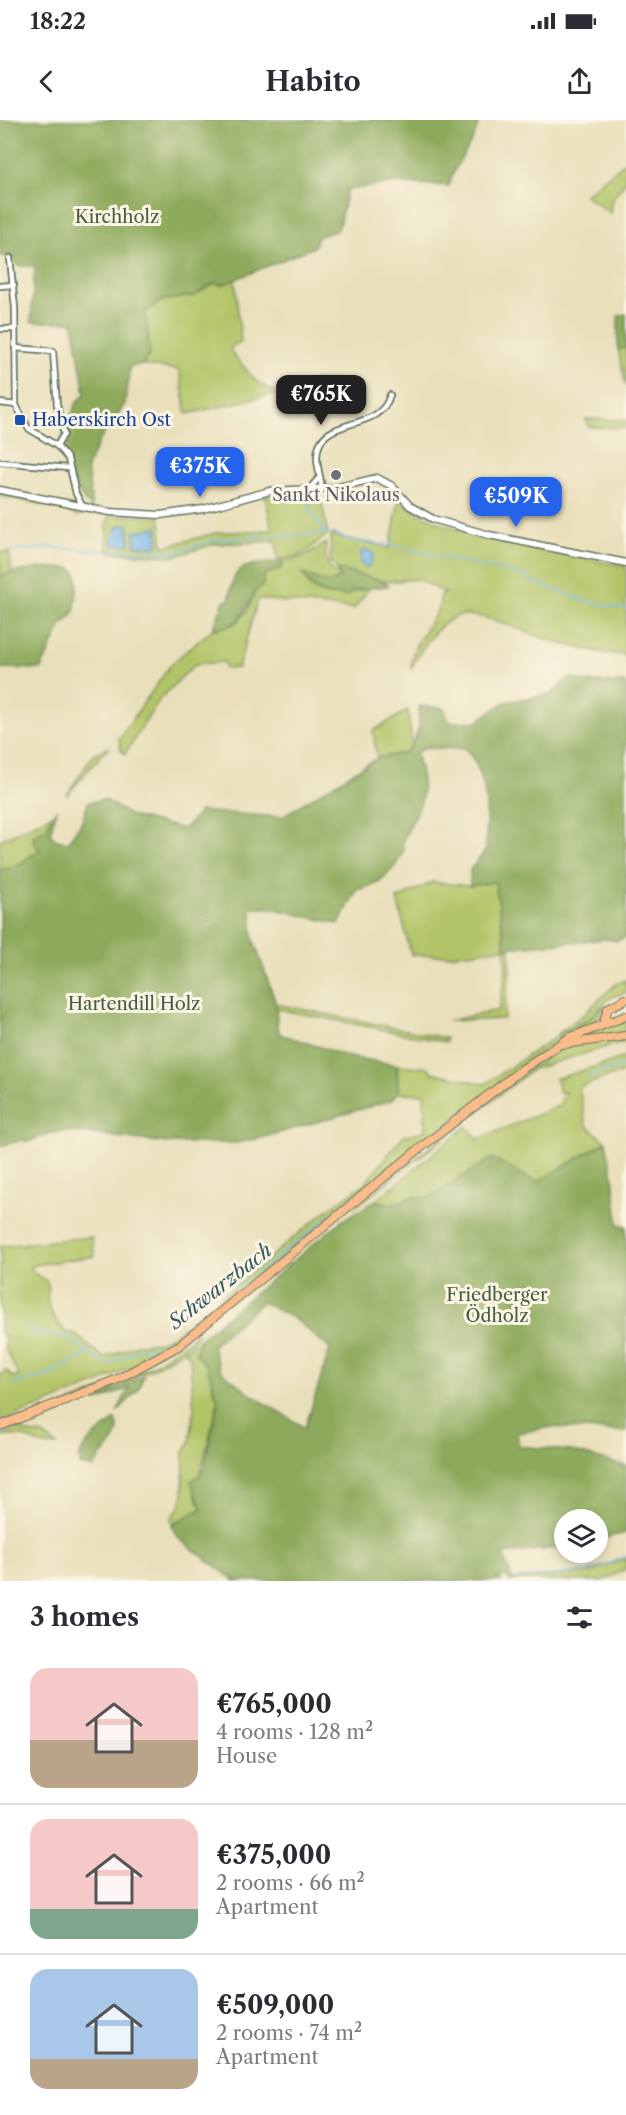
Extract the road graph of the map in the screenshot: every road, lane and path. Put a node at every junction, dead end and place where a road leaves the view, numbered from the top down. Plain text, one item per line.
1 (10, 258) dead end
2 (14, 285) junction
3 (0, 286) edge
4 (15, 328) junction
5 (0, 329) edge
6 (15, 348) junction
7 (390, 395) dead end
8 (0, 403) edge
9 (16, 405) junction
10 (57, 446) junction
11 (0, 462) edge
12 (68, 468) junction
13 (320, 477) junction
14 (309, 489) junction
15 (322, 489) junction
16 (0, 490) edge
17 (83, 507) junction
18 (626, 563) edge
19 (626, 999) edge
20 (626, 1016) edge
21 (604, 1022) junction
22 (626, 1036) edge
23 (554, 1047) junction
24 (0, 1426) edge

1 - 2 street
2 - 3 street
2 - 4 street
4 - 5 street
4 - 6 street
6 - 9 street
6 - 10 street
7 - 13 street
8 - 9 street
9 - 10 street
10 - 12 street
11 - 12 street
12 - 17 street
13 - 14 street
13 - 15 street
14 - 15 street
14 - 17 street
15 - 18 street
16 - 17 street
19 - 21 main road
20 - 21 main road
21 - 23 main road
22 - 23 main road
23 - 24 main road

